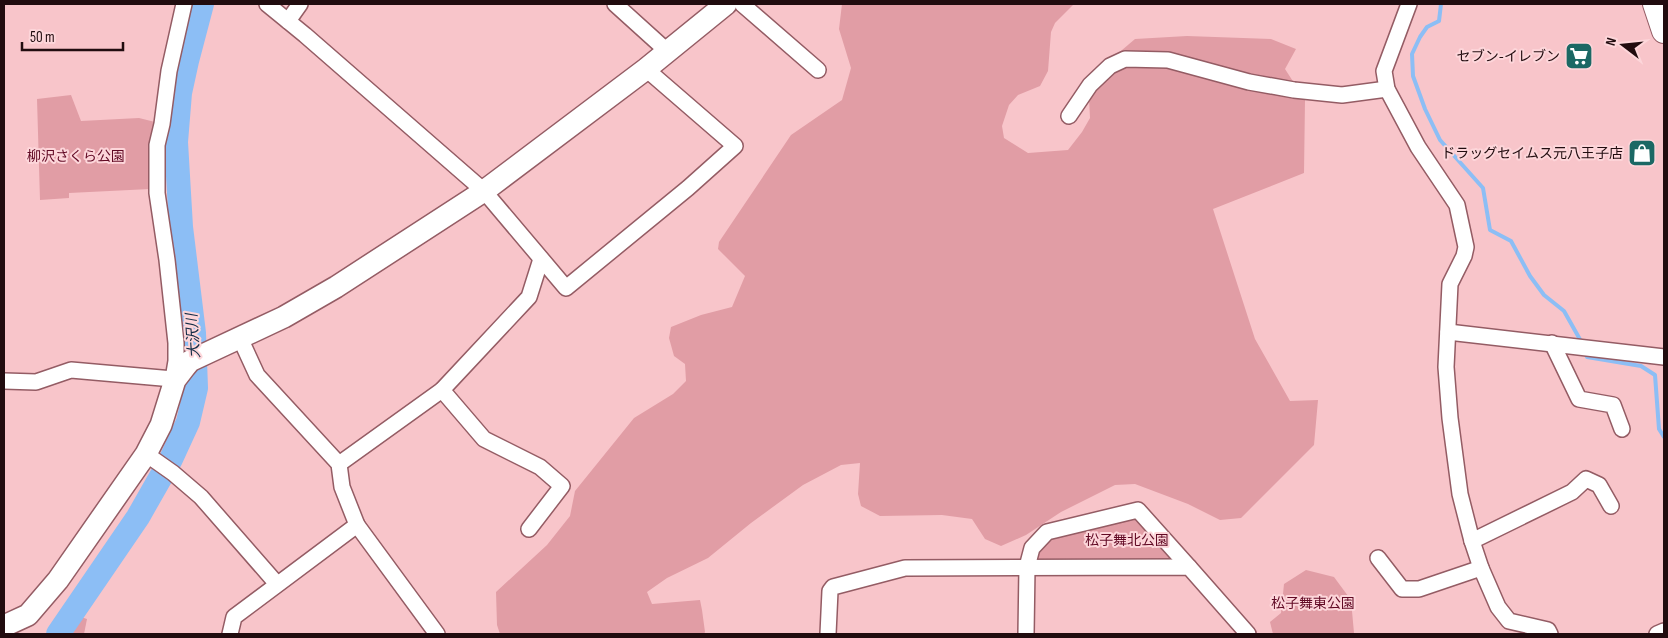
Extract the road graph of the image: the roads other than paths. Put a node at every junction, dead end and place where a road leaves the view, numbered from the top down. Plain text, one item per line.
1 (184, 4) edge
2 (267, 4) edge
3 (300, 4) edge
4 (615, 4) edge
5 (726, 4) edge
6 (742, 4) edge
7 (1409, 4) edge
8 (1655, 4) edge
9 (288, 21) junction
10 (1664, 30) edge
11 (667, 51) junction
12 (646, 69) junction
13 (818, 70) dead end
14 (1387, 89) junction
15 (1069, 116) dead end
16 (484, 191) junction
17 (541, 259) junction
18 (1448, 332) junction
19 (240, 338) junction
20 (1552, 343) junction
21 (1664, 357) edge
22 (178, 375) junction
23 (4, 381) edge
24 (442, 390) junction
25 (1622, 429) dead end
26 (150, 457) junction
27 (339, 464) junction
28 (1611, 506) dead end
29 (357, 524) junction
30 (529, 530) dead end
31 (1472, 541) junction
32 (1378, 558) dead end
33 (1027, 567) junction
34 (1189, 567) junction
35 (1481, 568) junction
36 (277, 584) junction
37 (4, 626) edge
38 (1664, 631) edge
39 (230, 634) edge
40 (438, 634) edge
41 (828, 634) edge
42 (1026, 634) edge
43 (1248, 634) edge
44 (1550, 634) edge
45 (1656, 634) edge

1 - 22 street
2 - 9 street
3 - 9 street
4 - 11 street
5 - 11 street
6 - 13 street
7 - 14 street
8 - 10 main road
9 - 16 street
11 - 12 street
12 - 16 street
12 - 17 street
14 - 15 street
14 - 18 street
16 - 17 street
16 - 19 street
17 - 24 street
18 - 20 street
18 - 31 street
19 - 22 street
19 - 27 street
20 - 21 street
20 - 25 street
22 - 23 street
22 - 26 street
24 - 27 street
24 - 30 street
26 - 36 street
26 - 37 street
27 - 29 street
28 - 31 street
29 - 36 street
29 - 40 street
31 - 35 street
32 - 35 street
33 - 34 street
33 - 34 street
33 - 41 street
33 - 42 street
34 - 43 street
35 - 44 street
36 - 39 street
38 - 45 street

